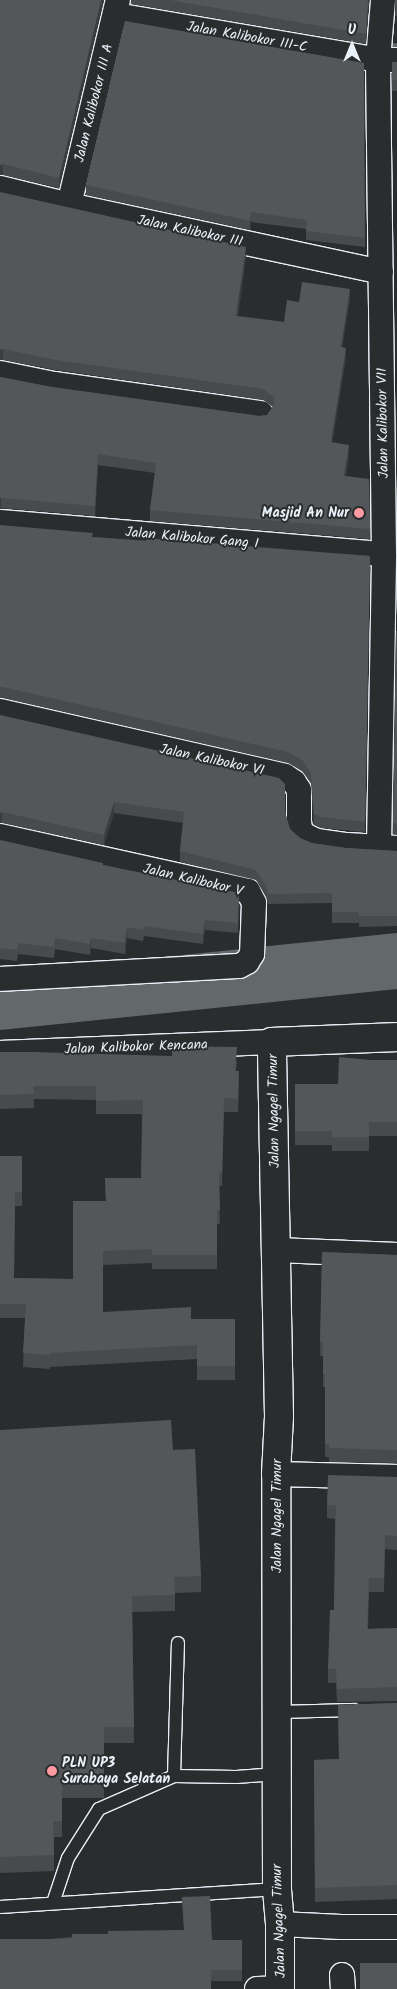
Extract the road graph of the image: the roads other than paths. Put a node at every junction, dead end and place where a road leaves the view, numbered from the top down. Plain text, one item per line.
1 (383, 0) edge
2 (117, 7) edge
3 (384, 57) edge
4 (0, 188) edge
5 (69, 205) junction
6 (381, 272) junction
7 (390, 321) edge
8 (0, 373) edge
9 (261, 414) edge
10 (0, 524) edge
11 (384, 554) junction
12 (0, 711) edge
13 (0, 836) edge
14 (388, 847) edge
15 (0, 979) edge
16 (397, 1037) edge
17 (272, 1042) junction
18 (0, 1053) edge
19 (277, 1250) junction
20 (397, 1255) edge
21 (276, 1474) junction
22 (397, 1477) edge
23 (178, 1643) dead end
24 (369, 1710) edge
25 (277, 1712) junction
26 (277, 1774) junction
27 (174, 1776) junction
28 (277, 1889) junction
29 (53, 1903) junction
30 (0, 1907) edge
31 (280, 1924) junction
32 (397, 1927) edge
33 (272, 1989) edge

1 - 3 street, Jalan Kalibokor VII
2 - 3 street, Jalan Kalibokor III-C
2 - 5 street, Jalan Kalibokor III A
3 - 6 street, Jalan Kalibokor VII
4 - 5 street, Jalan Kalibokor III
5 - 6 street, Jalan Kalibokor III
6 - 7 street, Jalan Kalibokor VII
7 - 11 street, Jalan Kalibokor VII
8 - 9 street
10 - 11 street, Jalan Kalibokor Gang I
11 - 14 street, Jalan Kalibokor VII
12 - 14 street, Jalan Kalibokor VI
13 - 15 street, Jalan Kalibokor V
16 - 17 street
17 - 18 street, Jalan Kalibokor Kencana
17 - 19 street, Jalan Ngagel Timur
19 - 20 street
19 - 21 street, Jalan Ngagel Timur
21 - 22 street
21 - 25 street, Jalan Ngagel Timur
23 - 27 lane
24 - 25 lane
25 - 26 street, Jalan Ngagel Timur
26 - 27 lane
26 - 28 street, Jalan Ngagel Timur
27 - 29 lane
28 - 29 lane
28 - 31 street, Jalan Ngagel Timur
29 - 30 lane
31 - 32 street
31 - 33 street, Jalan Ngagel Timur

